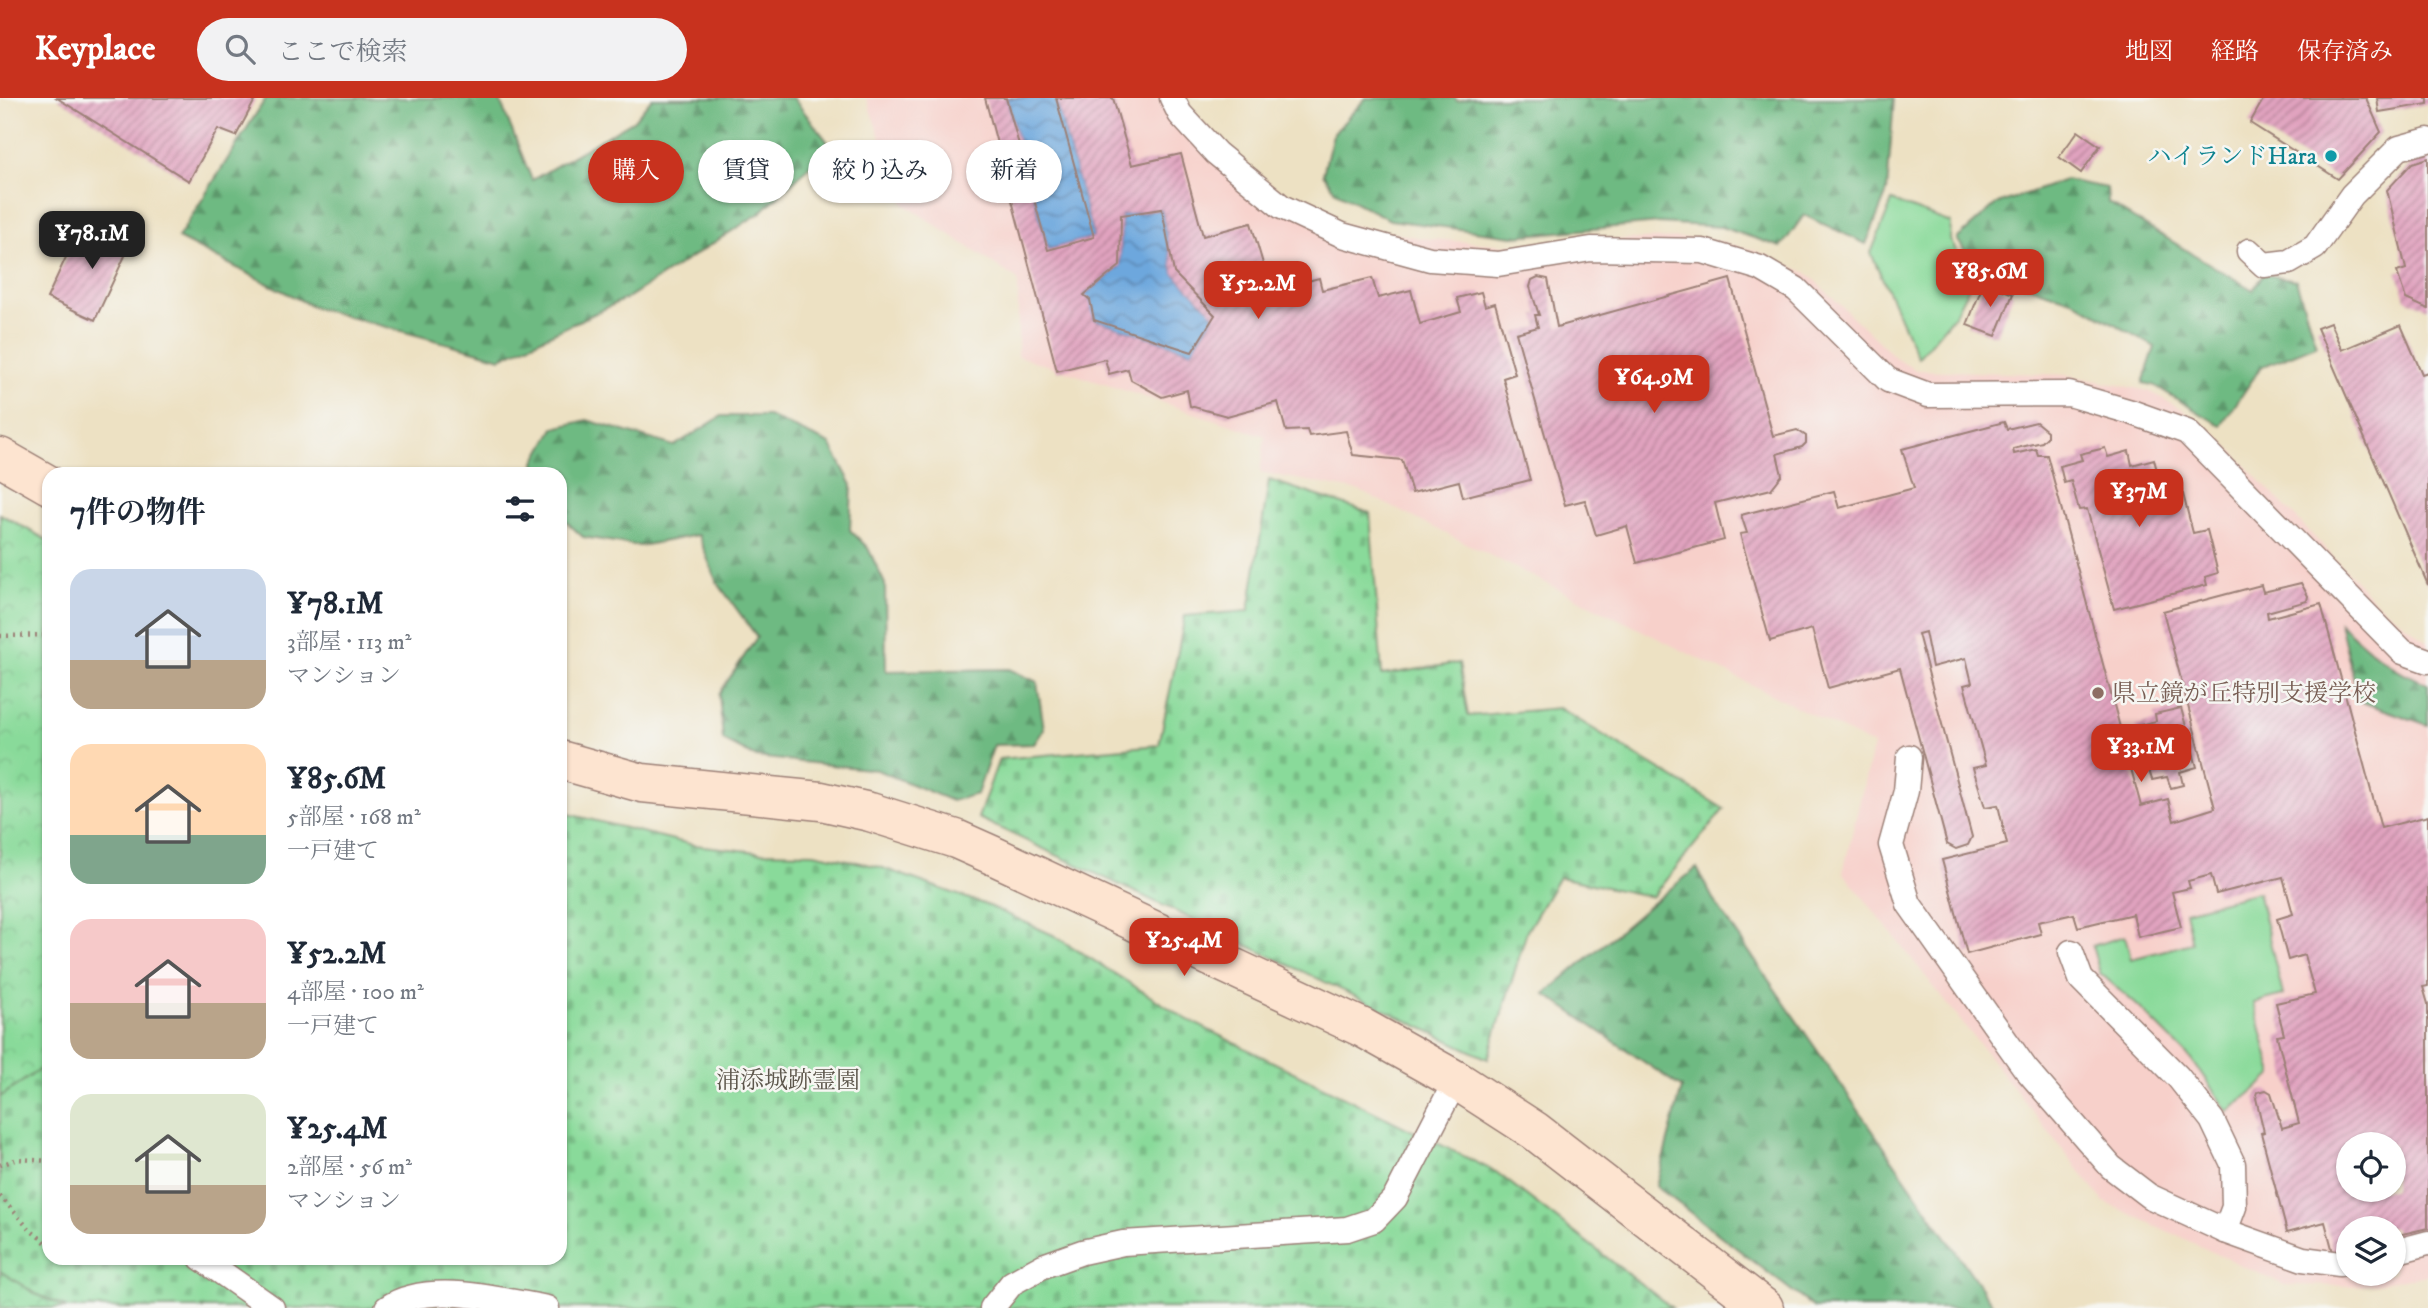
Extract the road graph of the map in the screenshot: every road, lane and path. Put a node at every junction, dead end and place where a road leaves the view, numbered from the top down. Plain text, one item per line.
1 (1172, 98) edge
2 (2428, 140) edge
3 (2249, 251) dead end
4 (0, 457) edge
5 (42, 481) edge
6 (42, 635) edge
7 (0, 636) edge
8 (2428, 661) edge
9 (1909, 757) dead end
10 (567, 762) edge
11 (2071, 952) dead end
12 (1456, 1080) junction
13 (42, 1161) edge
14 (0, 1164) edge
15 (0, 1196) edge
16 (2225, 1231) junction
17 (42, 1239) edge
18 (2428, 1243) edge
19 (2406, 1249) edge
20 (2336, 1263) edge
21 (211, 1265) edge
22 (272, 1308) edge
23 (387, 1308) edge
24 (547, 1308) edge
25 (992, 1308) edge
26 (1764, 1308) edge

1 - 8 lane
2 - 3 lane
4 - 5 street
6 - 7 path
9 - 16 lane
10 - 12 street
11 - 16 lane
12 - 25 lane
12 - 26 street
13 - 14 path
15 - 17 path
16 - 20 lane
18 - 19 lane
21 - 22 lane
23 - 24 lane

